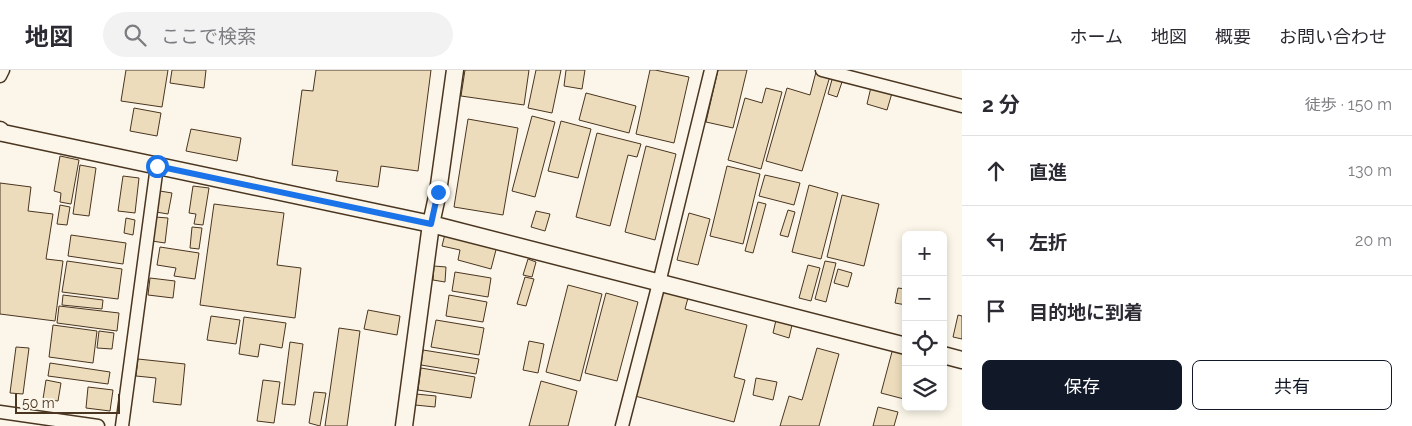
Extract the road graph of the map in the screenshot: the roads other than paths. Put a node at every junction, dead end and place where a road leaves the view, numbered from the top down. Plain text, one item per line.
1 (3, 70) edge
2 (455, 70) edge
3 (711, 70) edge
4 (822, 70) edge
5 (0, 76) edge
6 (962, 106) edge
7 (0, 130) edge
8 (157, 166) junction
9 (431, 224) junction
10 (659, 283) junction
11 (902, 345) edge
12 (947, 356) edge
13 (962, 360) edge
14 (0, 412) edge
15 (98, 426) edge
16 (122, 426) edge
17 (404, 426) edge
18 (622, 426) edge

1 - 5 street
2 - 9 street
3 - 10 street
4 - 6 street
7 - 8 street
8 - 9 street
8 - 16 street
9 - 10 street
9 - 17 street
10 - 11 street
10 - 18 street
12 - 13 street
14 - 15 street

